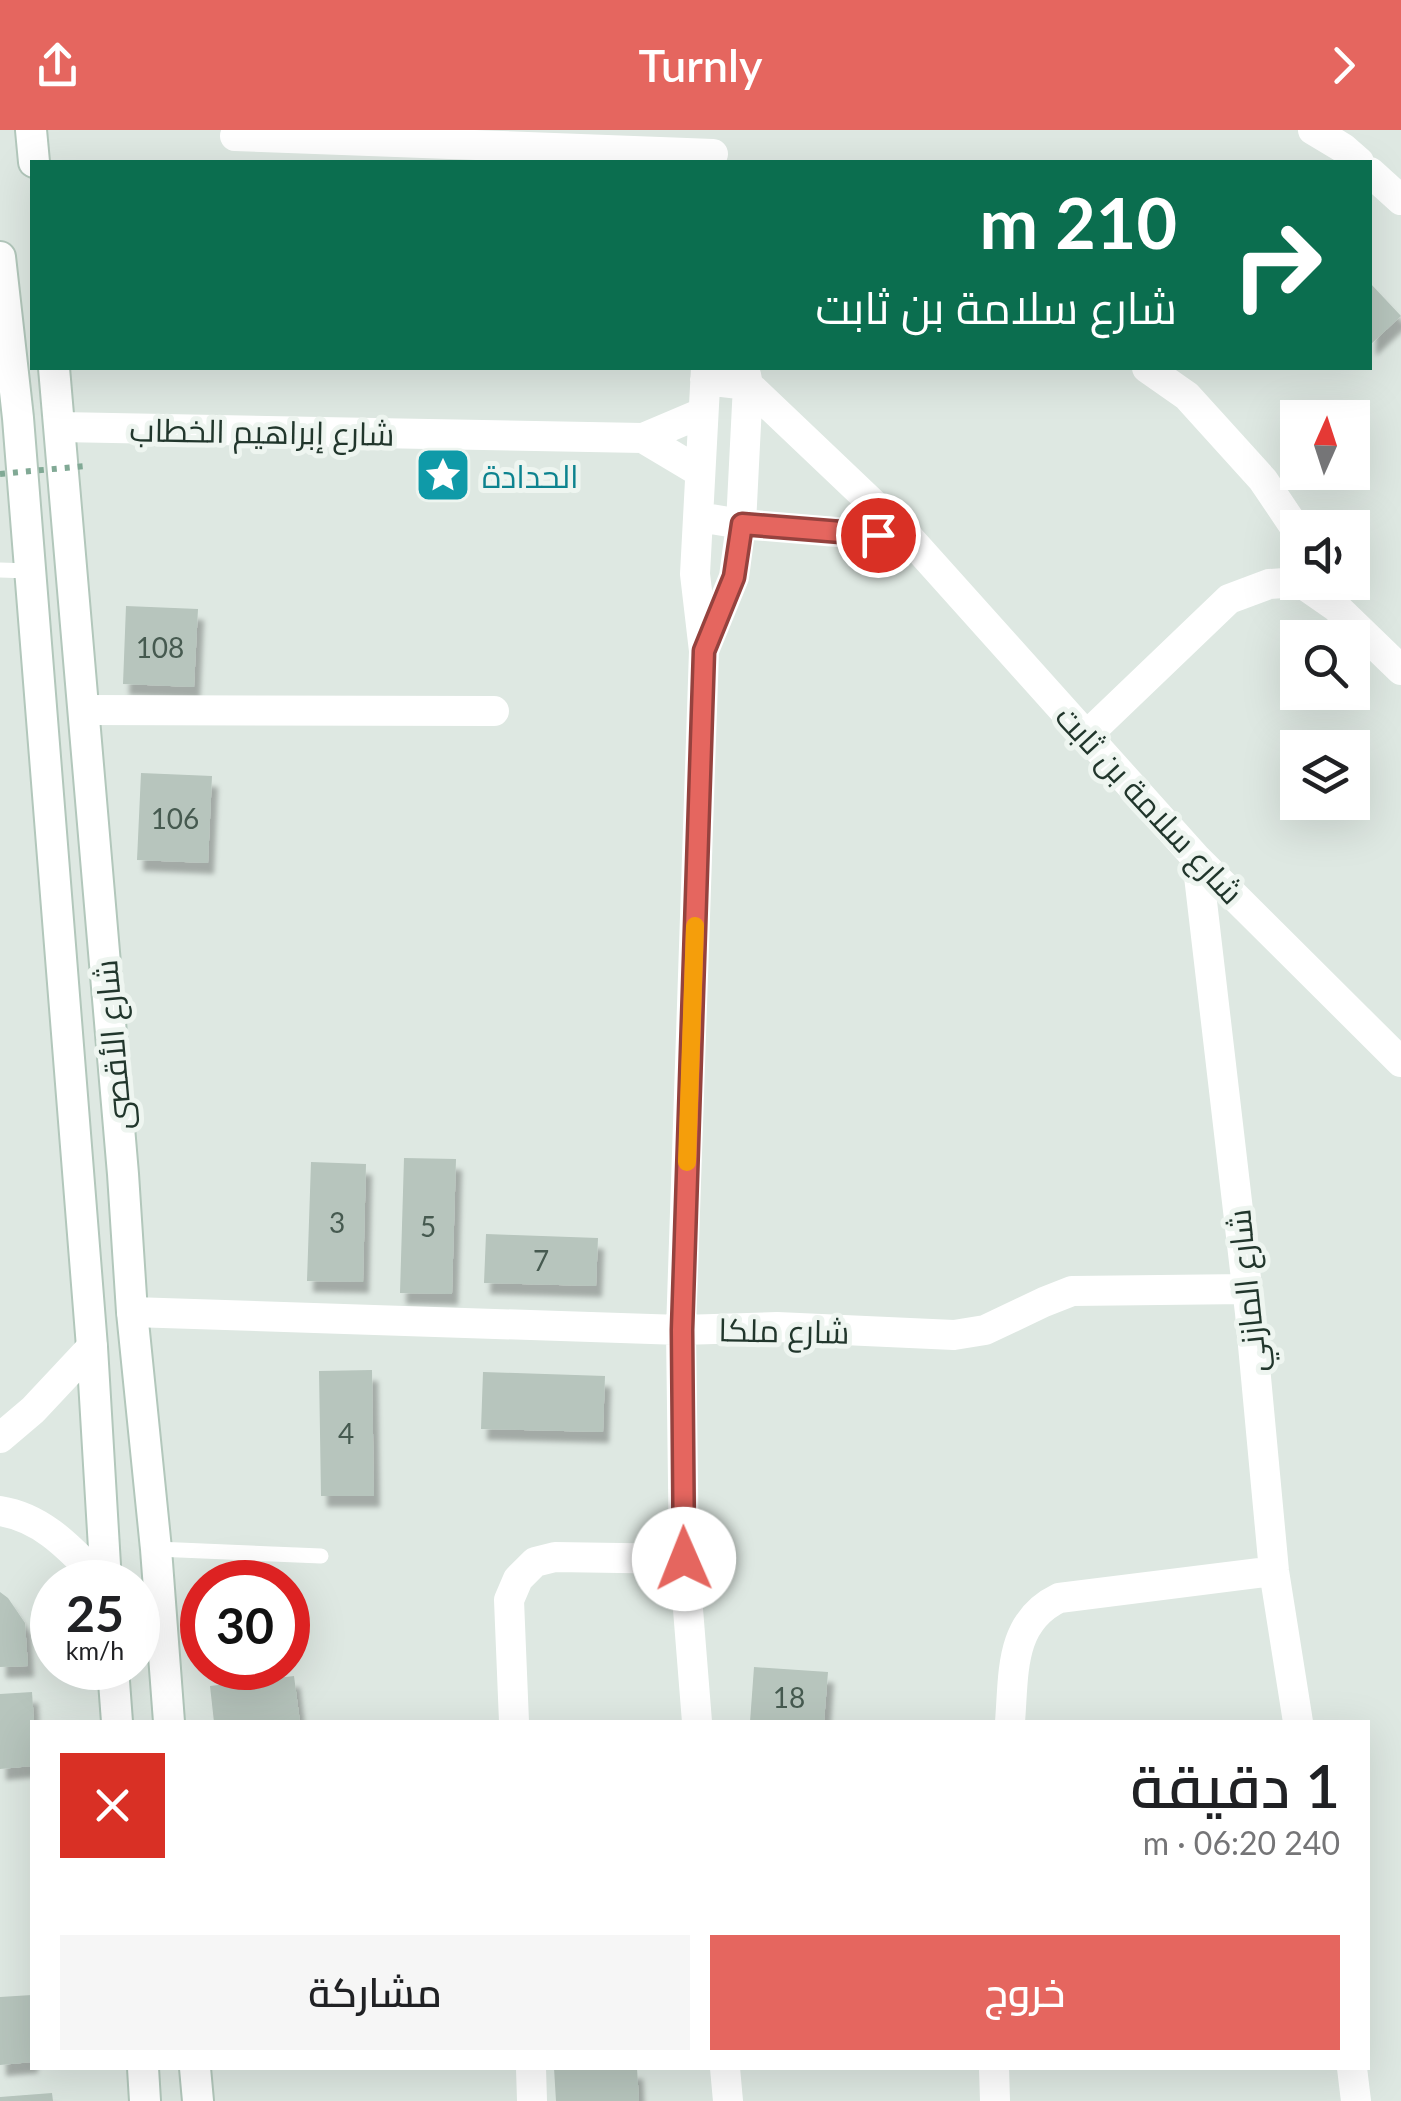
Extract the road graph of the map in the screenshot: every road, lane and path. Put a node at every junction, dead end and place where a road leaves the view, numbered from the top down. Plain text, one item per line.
1 (31, 130) edge
2 (1313, 130) edge
3 (235, 136) dead end
4 (713, 149) edge
5 (34, 160) edge
6 (1357, 160) edge
7 (1372, 174) edge
8 (1401, 200) edge
9 (0, 257) edge
10 (54, 370) edge
11 (1150, 370) edge
12 (706, 374) edge
13 (746, 376) edge
14 (702, 413) junction
15 (9, 418) edge
16 (60, 427) junction
17 (644, 438) junction
18 (85, 466) dead end
19 (700, 472) junction
20 (0, 474) edge
21 (1284, 510) edge
22 (699, 517) junction
23 (742, 524) junction
24 (909, 538) junction
25 (14, 570) edge
26 (1280, 583) edge
27 (1326, 600) edge
28 (704, 651) junction
29 (1401, 670) edge
30 (84, 710) junction
31 (494, 712) dead end
32 (1086, 736) junction
33 (1197, 859) junction
34 (1401, 1062) edge
35 (1247, 1288) junction
36 (132, 1312) junction
37 (682, 1330) junction
38 (92, 1347) junction
39 (0, 1438) edge
40 (0, 1511) edge
41 (156, 1549) junction
42 (321, 1556) dead end
43 (684, 1559) junction
44 (82, 1560) edge
45 (104, 1560) edge
46 (1274, 1571) junction
47 (115, 1690) edge
48 (117, 1720) edge
49 (170, 1720) edge
50 (514, 1720) edge
51 (697, 1720) edge
52 (1010, 1720) edge
53 (1298, 1720) edge
54 (143, 2070) edge
55 (195, 2070) edge
56 (531, 2070) edge
57 (725, 2070) edge
58 (994, 2070) edge
59 (1352, 2070) edge
60 (145, 2101) edge
61 (198, 2101) edge
62 (532, 2101) edge
63 (728, 2101) edge
64 (995, 2101) edge
65 (1356, 2101) edge

1 - 5 street
2 - 6 street
3 - 4 street
7 - 8 street
9 - 15 street, شارع الأقصى
10 - 16 street, شارع الأقصى
11 - 21 street
12 - 13 street
12 - 14 street
13 - 23 street
13 - 24 street, شارع سلامة بن ثابت
14 - 17 street, شارع إبراهيم الخطاب
14 - 19 street
15 - 25 street, شارع الأقصى
16 - 17 street, شارع إبراهيم الخطاب
16 - 30 street, شارع الأقصى
17 - 19 street
18 - 20 path, bridge
19 - 22 street
22 - 23 street
22 - 28 street
23 - 24 street
23 - 28 street
24 - 32 street, شارع سلامة بن ثابت
25 - 38 street, شارع الأقصى
26 - 32 street
27 - 29 street
28 - 37 street
30 - 31 street
30 - 36 street, شارع الأقصى
32 - 33 street, شارع سلامة بن ثابت
33 - 34 street, شارع سلامة بن ثابت
33 - 35 street, شارع المازني
35 - 37 street, شارع ملكا
35 - 46 street, شارع المازني
36 - 37 street, شارع ملكا
36 - 41 street, شارع الأقصى
37 - 43 street
38 - 39 street
38 - 45 street, شارع الأقصى
40 - 44 street
41 - 42 lane
41 - 49 street, شارع الأقصى
43 - 50 street
43 - 51 street
46 - 52 street
46 - 53 street, شارع المازني
47 - 48 street
54 - 60 street
55 - 61 street
56 - 62 street
57 - 63 street
58 - 64 street
59 - 65 street

